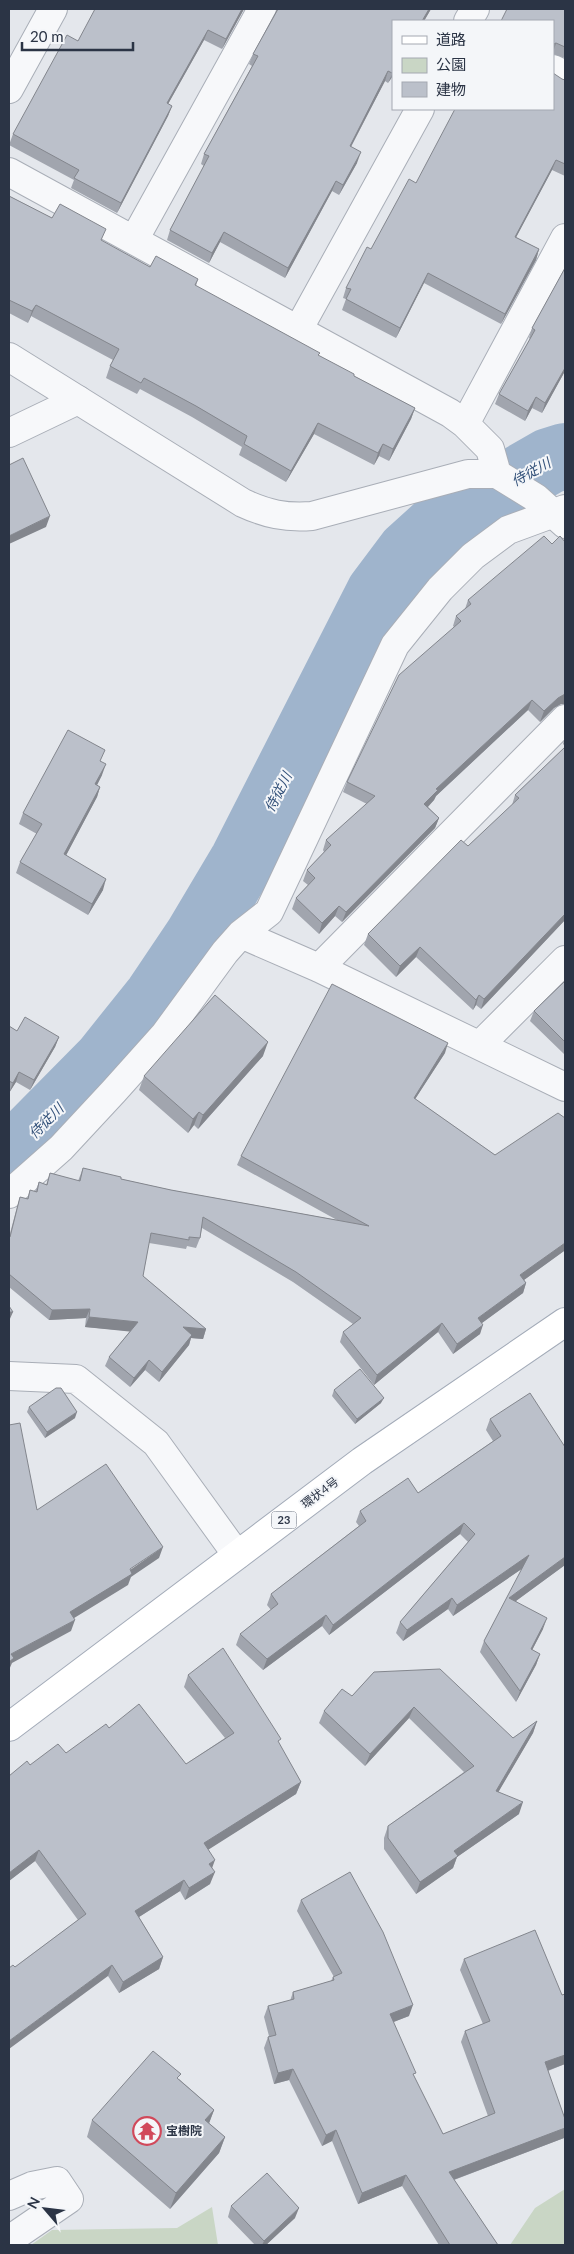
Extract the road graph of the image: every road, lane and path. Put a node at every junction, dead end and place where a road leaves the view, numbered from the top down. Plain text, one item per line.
1 (53, 9) edge
2 (262, 9) edge
3 (475, 9) edge
4 (469, 20) edge
5 (9, 89) edge
6 (419, 110) edge
7 (9, 172) edge
8 (565, 238) edge
9 (134, 240) junction
10 (298, 330) junction
11 (9, 357) edge
12 (78, 400) junction
13 (466, 424) junction
14 (9, 433) edge
15 (494, 462) junction
16 (555, 511) edge
17 (565, 720) edge
18 (241, 934) junction
19 (565, 960) edge
20 (318, 968) junction
21 (481, 1044) junction
22 (565, 1087) edge
23 (9, 1194) edge
24 (565, 1322) edge
25 (9, 1376) edge
26 (236, 1555) junction
27 (9, 1727) edge
28 (9, 2196) edge
29 (9, 2240) edge

1 - 5 street
2 - 9 street
3 - 4 street
6 - 10 street
7 - 9 street
8 - 13 street
9 - 10 street
10 - 13 street
11 - 12 street
12 - 14 street
12 - 15 street
13 - 15 street
15 - 16 street
16 - 18 street
17 - 20 street
18 - 20 street
18 - 23 street
19 - 21 street
20 - 21 street
21 - 22 street
24 - 26 main road, 環状4号 / 23
25 - 26 street
26 - 27 main road, 環状4号 / 23
28 - 29 street

